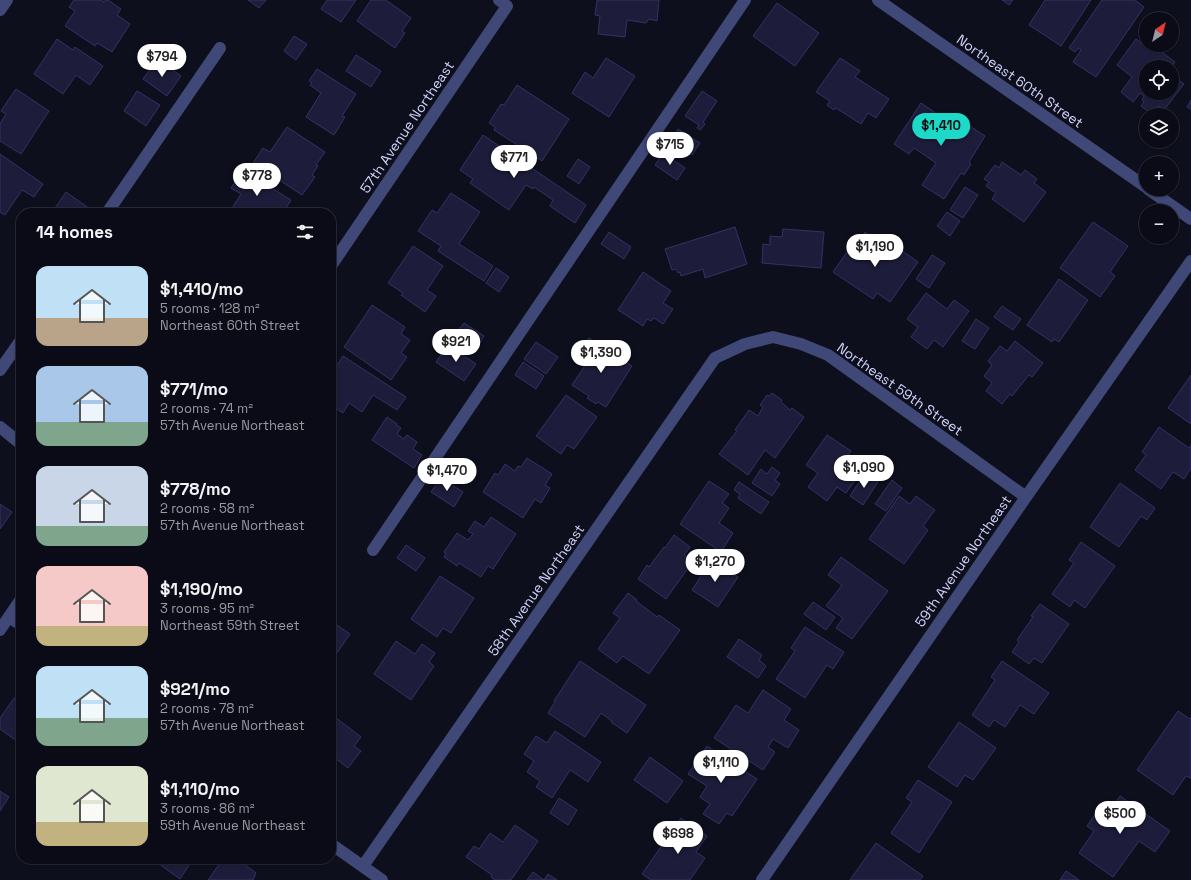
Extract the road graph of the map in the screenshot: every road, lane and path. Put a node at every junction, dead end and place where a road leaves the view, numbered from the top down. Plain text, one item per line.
1 (7, 0) edge
2 (746, 0) edge
3 (878, 0) edge
4 (503, 3) edge
5 (0, 10) edge
6 (220, 48) dead end
7 (1139, 182) edge
8 (1158, 196) edge
9 (110, 208) edge
10 (1191, 219) edge
11 (336, 258) edge
12 (1191, 261) edge
13 (745, 344) joint
14 (16, 347) edge
15 (0, 370) edge
16 (0, 427) edge
17 (16, 440) edge
18 (1026, 497) junction
19 (373, 550) dead end
20 (16, 606) edge
21 (9, 617) junction
22 (16, 622) edge
23 (0, 630) edge
24 (336, 848) edge
25 (362, 866) junction
26 (382, 880) edge
27 (762, 880) edge

1 - 5 street
2 - 19 street
3 - 7 street, Northeast 60th Street
4 - 11 street, 57th Avenue Northeast
6 - 9 street
8 - 10 street, Northeast 60th Street
12 - 18 street, 59th Avenue Northeast
13 - 18 street, Northeast 59th Street
13 - 25 street, 58th Avenue Northeast
14 - 15 street
16 - 17 street
18 - 27 street, 59th Avenue Northeast
20 - 21 street
21 - 22 street
21 - 23 street
24 - 25 street
25 - 26 street

